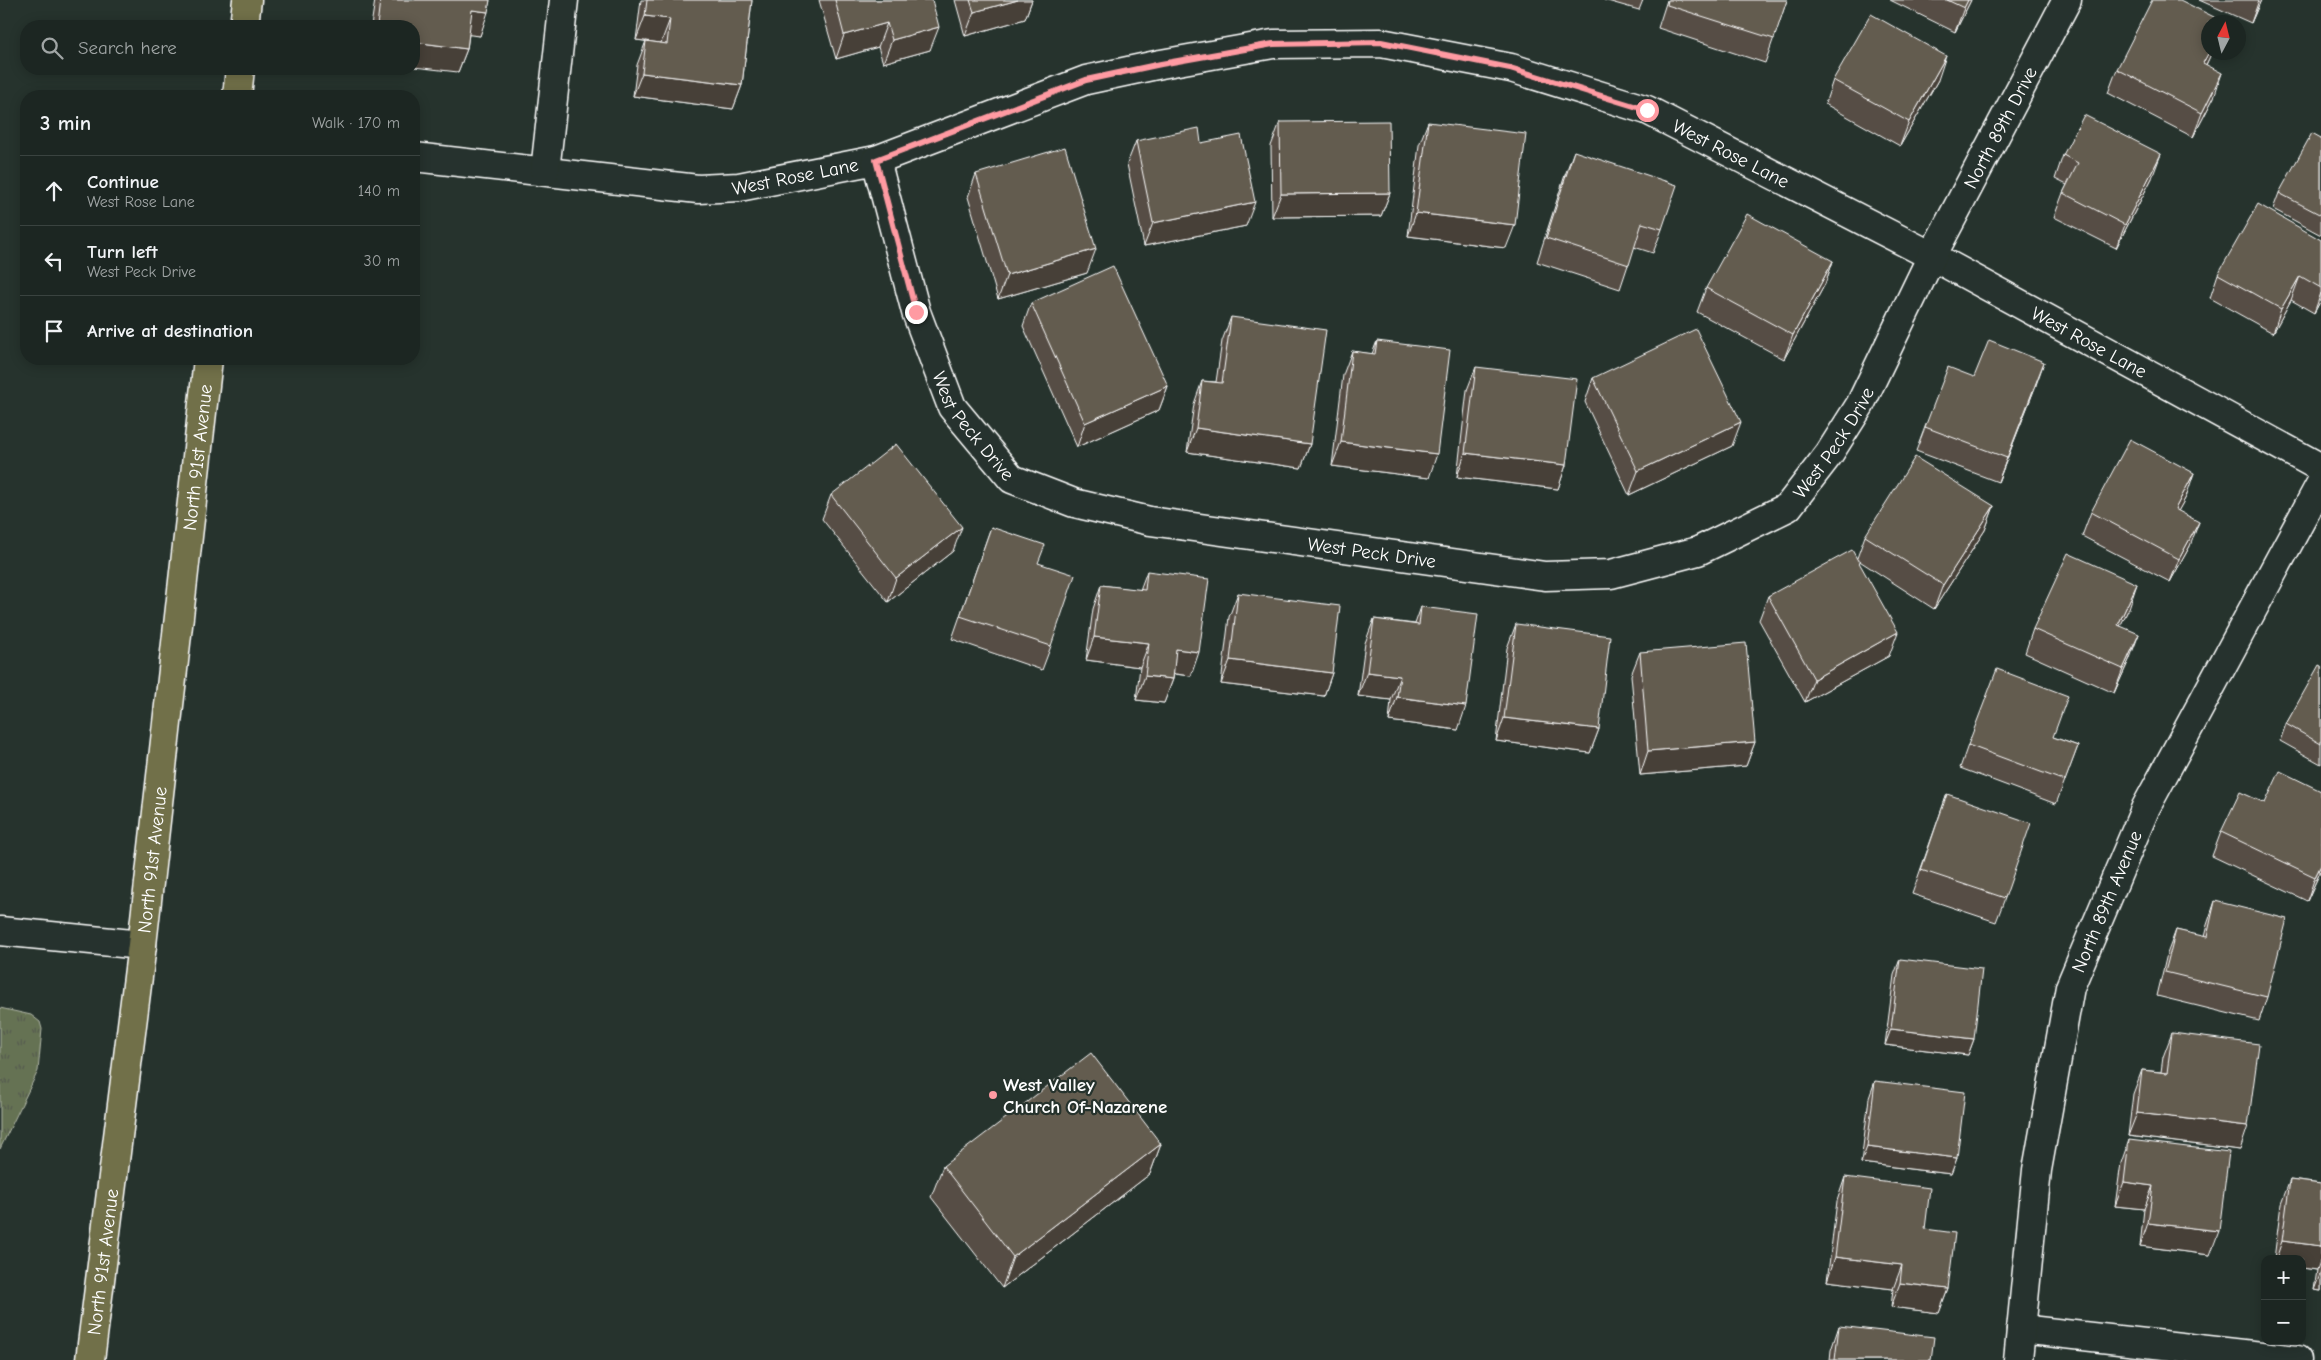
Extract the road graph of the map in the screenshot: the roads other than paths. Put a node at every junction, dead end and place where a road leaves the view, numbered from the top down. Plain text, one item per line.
1 (247, 0) edge
2 (564, 0) edge
3 (2067, 0) edge
4 (245, 20) edge
5 (239, 75) edge
6 (238, 90) edge
7 (420, 158) edge
8 (876, 160) junction
9 (545, 171) junction
10 (1932, 256) junction
11 (207, 365) edge
12 (2321, 468) edge
13 (2321, 483) edge
14 (0, 931) edge
15 (142, 945) junction
16 (2021, 1329) junction
17 (90, 1360) edge
18 (2018, 1360) edge
19 (2297, 1360) edge

1 - 4 main road
2 - 9 street
3 - 10 street, North 89th Drive
5 - 6 main road
7 - 9 street, West Rose Lane
8 - 9 street, West Rose Lane
8 - 10 street, West Rose Lane
8 - 10 street, West Peck Drive
10 - 12 street, West Rose Lane
11 - 15 main road, North 91st Avenue
13 - 16 street, North 89th Avenue
14 - 15 street
15 - 17 main road, North 91st Avenue
16 - 18 street, North 89th Avenue
16 - 19 street

